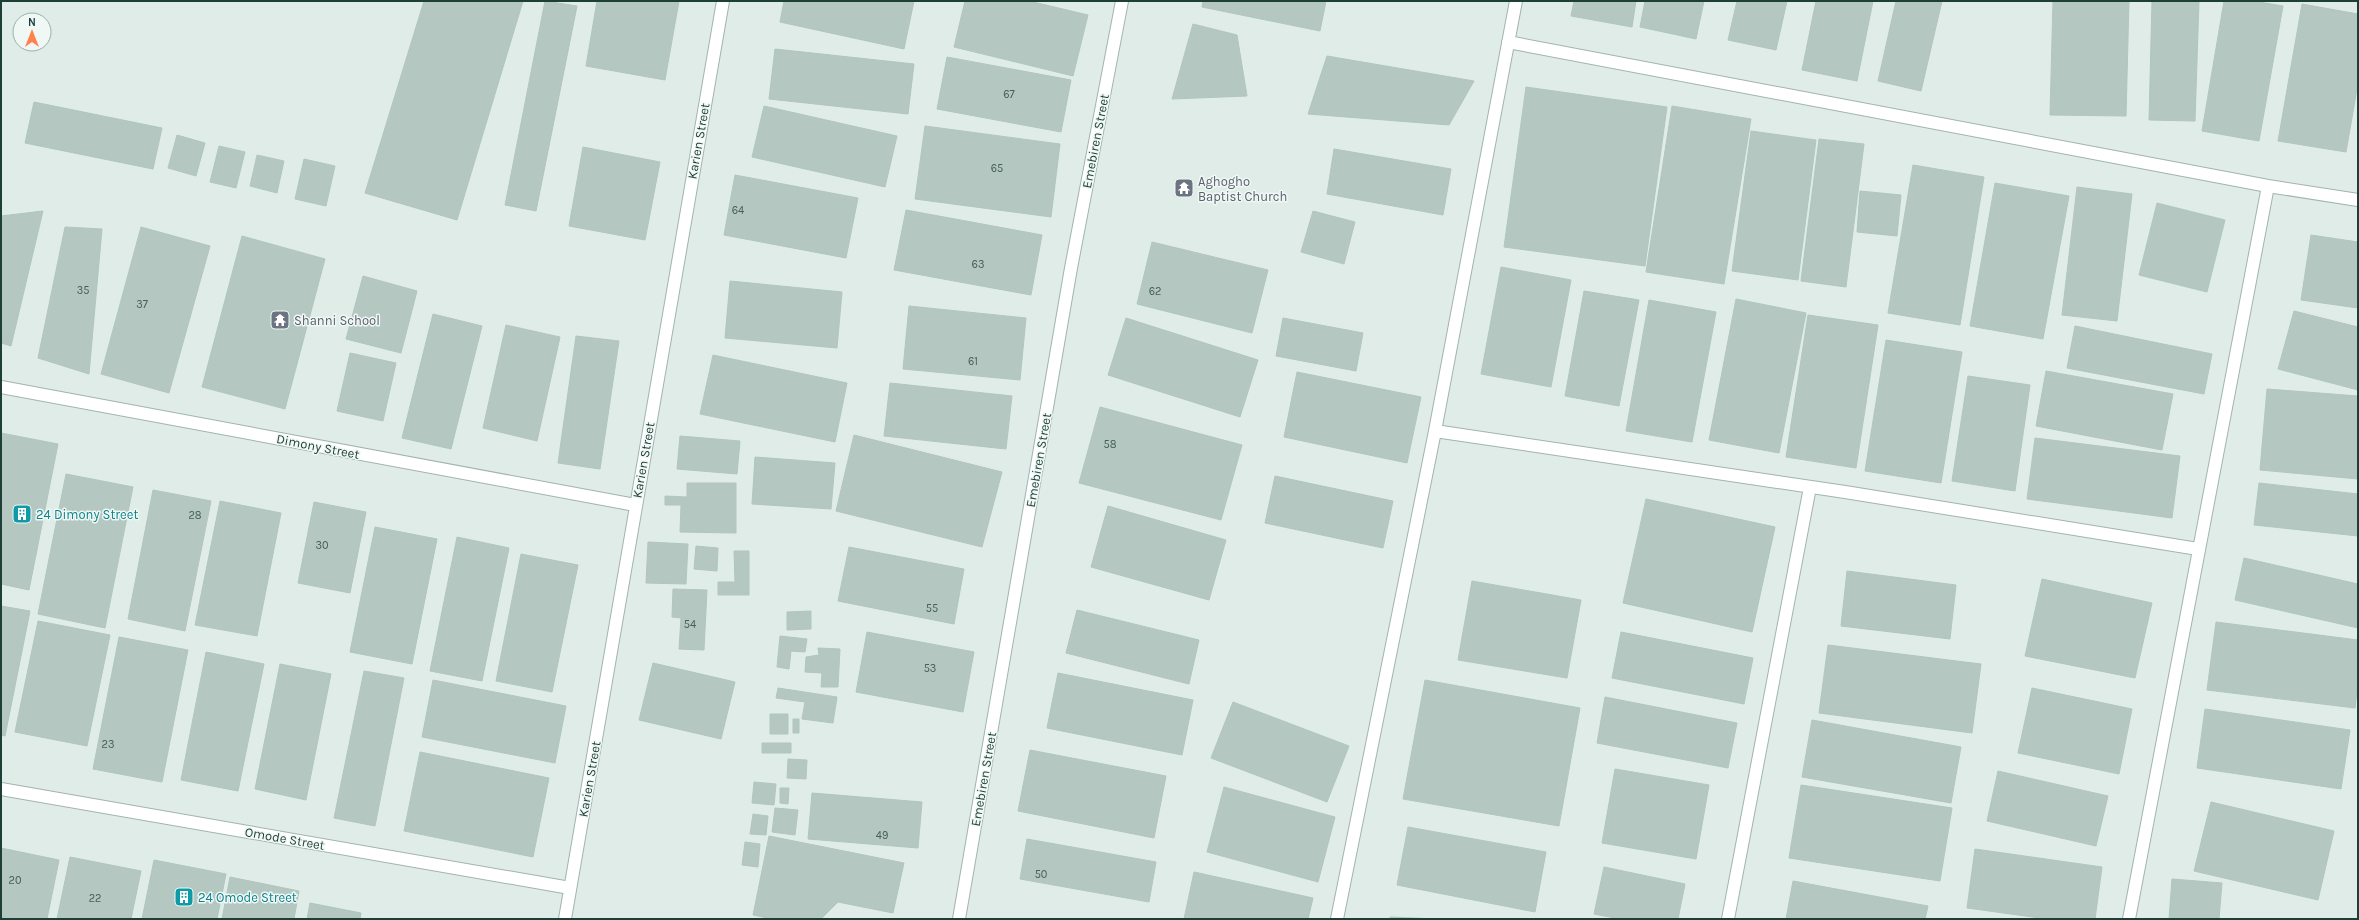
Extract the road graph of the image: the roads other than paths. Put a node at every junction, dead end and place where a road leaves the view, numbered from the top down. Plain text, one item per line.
1 (723, 1) edge
2 (1122, 1) edge
3 (1516, 1) edge
4 (1508, 42) junction
5 (2268, 186) junction
6 (2358, 200) edge
7 (1, 387) edge
8 (1435, 431) junction
9 (1810, 487) junction
10 (635, 505) junction
11 (2198, 549) junction
12 (1, 789) edge
13 (570, 888) junction
14 (565, 919) edge
15 (959, 919) edge
16 (1337, 919) edge
17 (1728, 919) edge
18 (2129, 919) edge

1 - 10 street, Karien Street
2 - 15 street, Emebiren Street
3 - 4 street
4 - 5 street
4 - 8 street
5 - 6 street
5 - 11 street
7 - 10 street, Dimony Street
8 - 9 street
8 - 16 street
9 - 11 street
9 - 17 street
10 - 13 street, Karien Street
11 - 18 street
12 - 13 street, Omode Street
13 - 14 street, Karien Street

